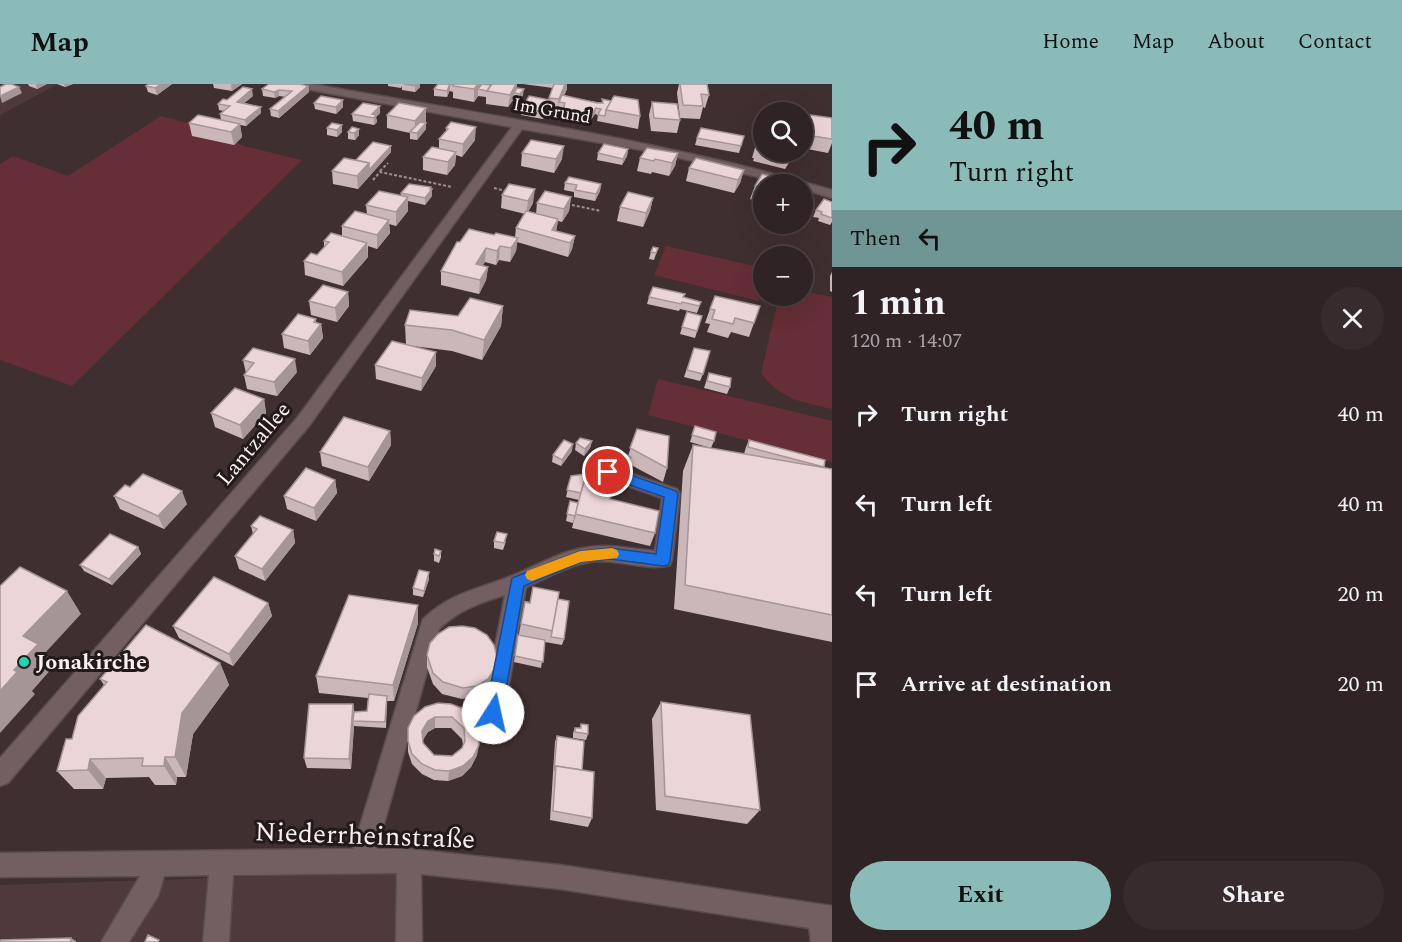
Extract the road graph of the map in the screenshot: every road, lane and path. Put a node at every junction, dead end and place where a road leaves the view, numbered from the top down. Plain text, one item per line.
1 (296, 84) edge
2 (520, 124) junction
3 (388, 163) dead end
4 (380, 172) junction
5 (756, 174) edge
6 (373, 180) dead end
7 (473, 188) junction
8 (813, 188) edge
9 (521, 194) edge
10 (832, 194) edge
11 (567, 204) edge
12 (601, 211) dead end
13 (608, 472) dead end
14 (517, 582) junction
15 (493, 713) dead end
16 (0, 775) edge
17 (362, 861) junction
18 (410, 861) junction
19 (222, 862) junction
20 (155, 863) junction
21 (0, 865) edge
22 (826, 918) edge
23 (215, 941) edge
24 (114, 942) edge
25 (409, 942) edge
26 (824, 942) edge

1 - 2 street, Im Grund
2 - 5 street, Im Grund
2 - 7 street, Lantzallee
3 - 4 path
4 - 6 path
4 - 7 path
7 - 9 path
7 - 16 street, Lantzallee
8 - 10 street, Im Grund
11 - 12 path
13 - 14 street
14 - 15 street
14 - 17 street
17 - 18 street, Niederrheinstraße
17 - 19 street, Niederrheinstraße
18 - 22 street, Niederrheinstraße
18 - 25 street
19 - 20 street, Niederrheinstraße
19 - 23 street
20 - 21 street, Niederrheinstraße
20 - 24 street
22 - 26 street

